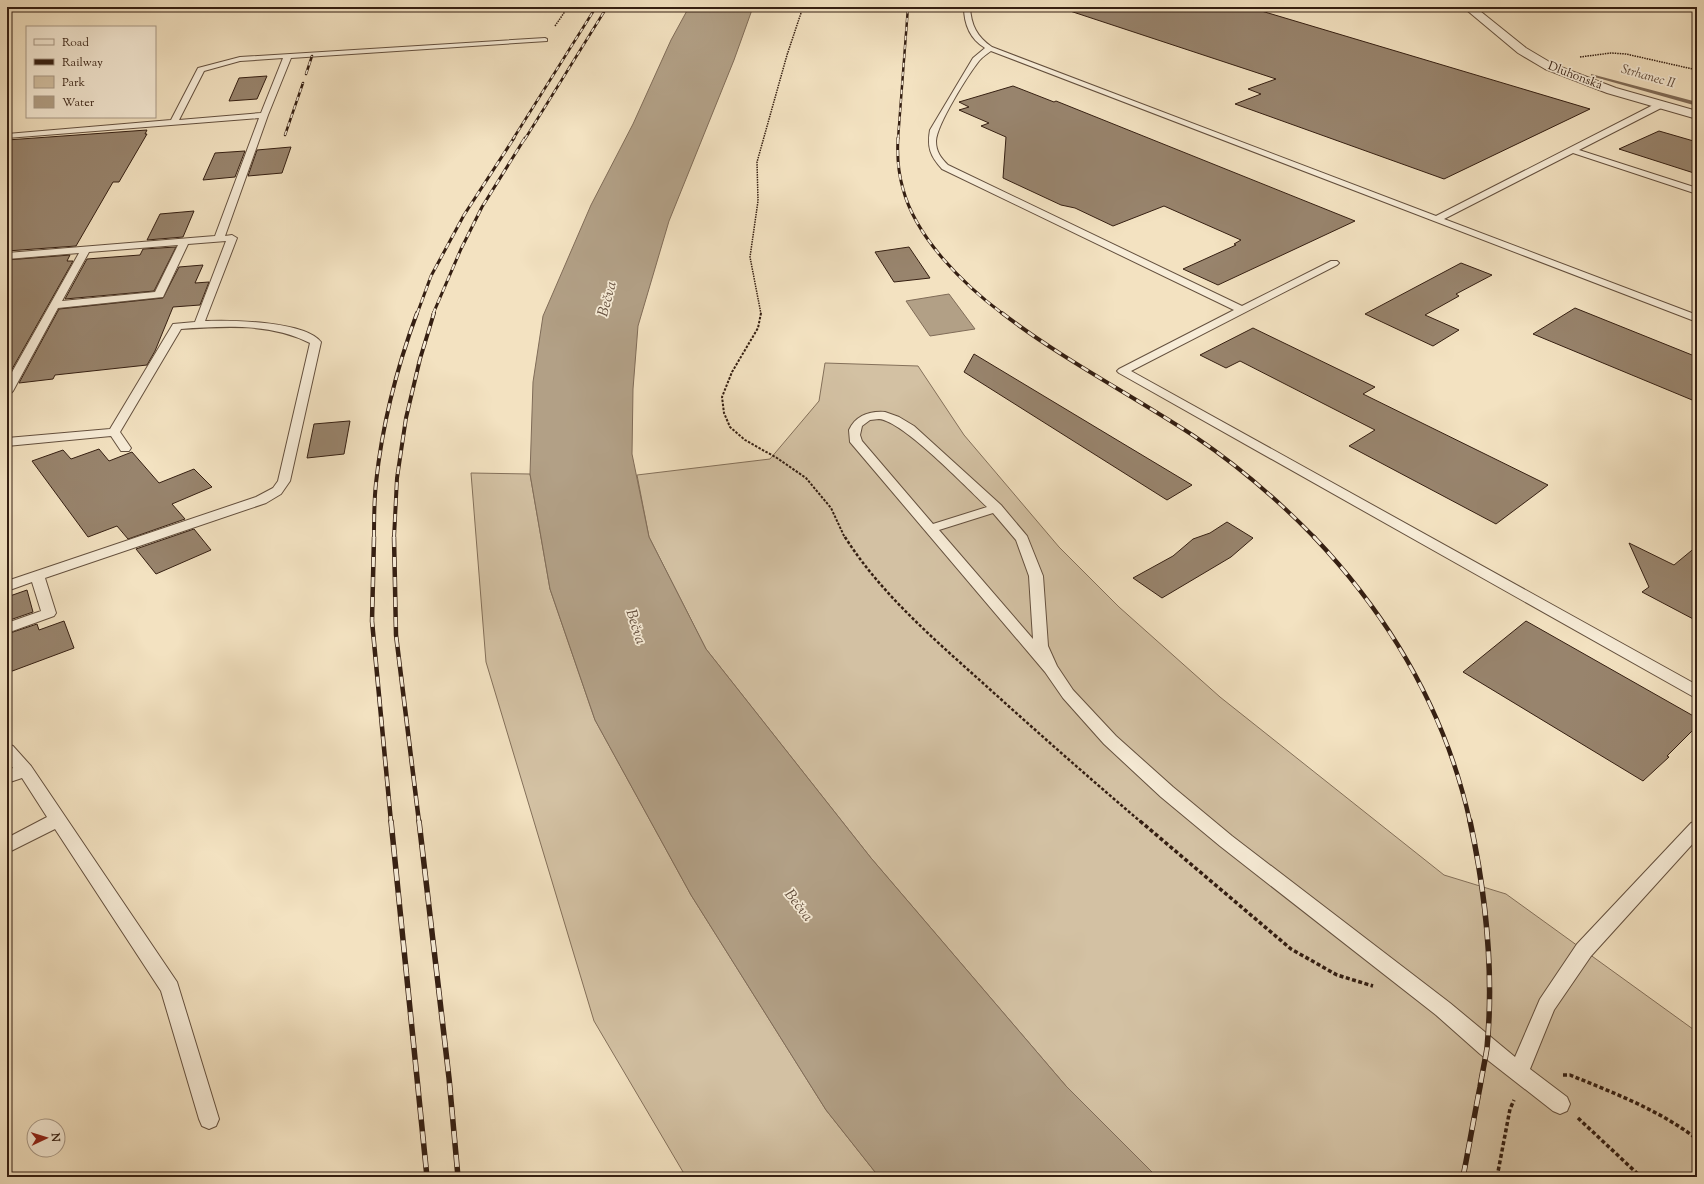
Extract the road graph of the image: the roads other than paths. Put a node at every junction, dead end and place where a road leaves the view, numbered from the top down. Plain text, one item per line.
1 (967, 7) edge
2 (1468, 7) edge
3 (545, 40) road end
4 (990, 48) junction
5 (288, 56) junction
6 (1662, 104) junction
7 (1697, 114) edge
8 (264, 115) junction
9 (174, 122) junction
10 (7, 136) edge
11 (1572, 150) junction
12 (1697, 191) edge
13 (1437, 219) junction
14 (219, 239) junction
15 (185, 241) junction
16 (86, 249) junction
17 (7, 256) edge
18 (1334, 263) dead end
19 (55, 305) junction
20 (1242, 310) junction
21 (1697, 319) edge
22 (199, 324) junction
23 (7, 391) edge
24 (114, 432) junction
25 (7, 442) edge
26 (125, 448) dead end
27 (996, 508) junction
28 (930, 529) junction
29 (37, 576) junction
30 (7, 586) edge
31 (7, 628) edge
32 (1050, 668) junction
33 (1697, 692) edge
34 (7, 750) edge
35 (25, 770) junction
36 (7, 777) edge
37 (58, 820) junction
38 (1697, 828) edge
39 (7, 846) edge
40 (1519, 1072) junction
41 (1560, 1104) road end
42 (209, 1119) dead end

1 - 4 lane
2 - 6 street, Dluhonská
3 - 5 lane
4 - 13 lane
4 - 20 lane
5 - 8 lane
5 - 9 lane
6 - 7 street, Dluhonská
6 - 11 lane
8 - 9 lane
8 - 14 lane
9 - 10 lane
11 - 12 lane
11 - 13 lane
13 - 21 lane
14 - 15 lane
14 - 22 lane
15 - 16 lane
15 - 19 lane
16 - 17 lane
16 - 19 lane
18 - 20 lane
19 - 23 lane
20 - 33 lane
22 - 24 lane
22 - 29 lane
24 - 25 lane
24 - 26 lane
27 - 28 lane
27 - 28 lane
27 - 32 lane
28 - 32 lane
29 - 30 lane
29 - 31 lane
32 - 40 lane
34 - 35 lane
35 - 36 lane
35 - 37 lane
37 - 39 lane
37 - 42 lane
38 - 40 lane
40 - 41 lane

